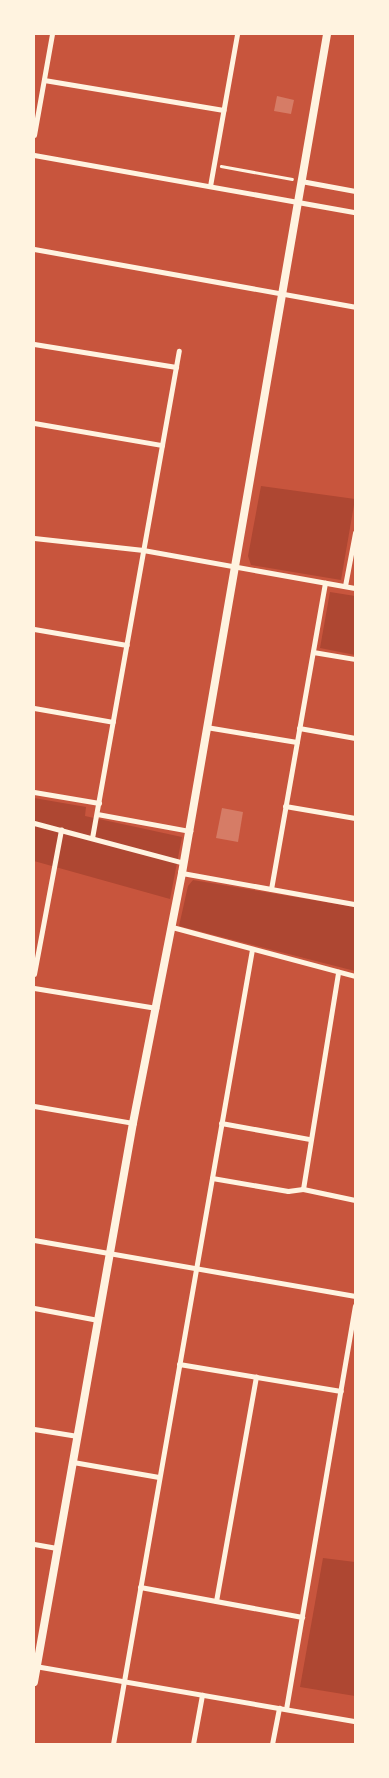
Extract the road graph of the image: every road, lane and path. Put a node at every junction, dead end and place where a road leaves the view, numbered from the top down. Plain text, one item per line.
1 (52, 34) edge
2 (237, 34) edge
3 (327, 34) edge
4 (44, 80) junction
5 (224, 110) junction
6 (34, 136) edge
7 (34, 155) edge
8 (214, 165) junction
9 (301, 181) junction
10 (210, 186) junction
11 (355, 191) edge
12 (297, 202) junction
13 (355, 212) edge
14 (34, 249) edge
15 (281, 294) junction
16 (355, 307) edge
17 (34, 344) edge
18 (179, 351) dead end
19 (176, 367) junction
20 (34, 423) edge
21 (162, 445) junction
22 (355, 533) edge
23 (34, 538) edge
24 (143, 550) junction
25 (234, 566) junction
26 (325, 582) junction
27 (345, 586) junction
28 (355, 588) edge
29 (34, 628) edge
30 (127, 645) junction
31 (313, 652) junction
32 (355, 659) edge
33 (34, 708) edge
34 (113, 722) junction
35 (206, 727) junction
36 (299, 728) junction
37 (355, 738) edge
38 (297, 742) junction
39 (34, 792) edge
40 (99, 803) junction
41 (285, 806) junction
42 (97, 814) junction
43 (355, 818) edge
44 (34, 823) edge
45 (61, 830) junction
46 (190, 831) junction
47 (92, 838) junction
48 (184, 863) junction
49 (182, 873) junction
50 (271, 889) junction
51 (355, 904) edge
52 (172, 928) junction
53 (252, 949) junction
54 (338, 972) junction
55 (34, 974) edge
56 (355, 976) edge
57 (34, 988) edge
58 (156, 1008) junction
59 (34, 1106) edge
60 (133, 1123) junction
61 (221, 1123) junction
62 (309, 1139) junction
63 (212, 1178) junction
64 (303, 1189) junction
65 (355, 1200) edge
66 (34, 1240) edge
67 (110, 1253) junction
68 (196, 1268) junction
69 (355, 1296) edge
70 (355, 1306) edge
71 (34, 1308) edge
72 (98, 1320) junction
73 (179, 1364) junction
74 (256, 1377) junction
75 (340, 1391) junction
76 (34, 1428) edge
77 (77, 1436) junction
78 (73, 1462) junction
79 (159, 1477) junction
80 (34, 1544) edge
81 (58, 1548) junction
82 (140, 1587) junction
83 (216, 1601) junction
84 (302, 1616) junction
85 (35, 1666) edge
86 (124, 1681) junction
87 (34, 1682) edge
88 (202, 1695) junction
89 (279, 1708) junction
90 (286, 1709) junction
91 (355, 1721) edge
92 (113, 1744) edge
93 (193, 1744) edge
94 (272, 1744) edge

1 - 4 street
2 - 5 street
3 - 9 street
4 - 5 street
4 - 6 street
5 - 8 street
7 - 10 street
8 - 9 path
8 - 10 street
9 - 11 street
9 - 12 street
10 - 12 street
12 - 13 street
12 - 15 street
14 - 15 street
15 - 16 street
15 - 25 street
17 - 19 street
18 - 19 street
19 - 21 street
20 - 21 street
21 - 24 street
22 - 27 street
23 - 24 street
24 - 25 street
24 - 30 street
25 - 26 street
25 - 35 street
26 - 27 street
26 - 31 street
27 - 28 street
29 - 30 street
30 - 34 street
31 - 32 street
31 - 36 street
33 - 34 street
34 - 40 street
35 - 38 street
35 - 46 street
36 - 37 street
36 - 38 street
38 - 41 street
39 - 40 street
40 - 42 street
41 - 43 street
41 - 50 street
42 - 46 street
42 - 47 street
44 - 45 street
45 - 47 street
45 - 55 street
46 - 48 street
47 - 48 street
48 - 49 street
49 - 50 street
49 - 52 street
50 - 51 street
52 - 53 street
52 - 58 street
53 - 54 street
53 - 61 street
54 - 56 street
54 - 62 street
57 - 58 street
58 - 60 street
59 - 60 street
60 - 67 street
61 - 62 street
61 - 63 street
62 - 64 street
63 - 64 street
63 - 68 street
64 - 65 street
66 - 67 street
67 - 68 street
67 - 72 street
68 - 69 street
68 - 73 street
70 - 75 street
71 - 72 street
72 - 77 street
73 - 74 street
73 - 79 street
74 - 75 street
74 - 83 street
75 - 84 street
76 - 77 street
77 - 78 street
78 - 79 street
78 - 81 street
79 - 82 street
80 - 81 street
81 - 85 street
82 - 83 street
82 - 86 street
83 - 84 street
84 - 90 street
85 - 86 street
85 - 87 street
86 - 88 street
86 - 92 street
88 - 89 street
88 - 93 street
89 - 90 street
89 - 94 street
90 - 91 street

